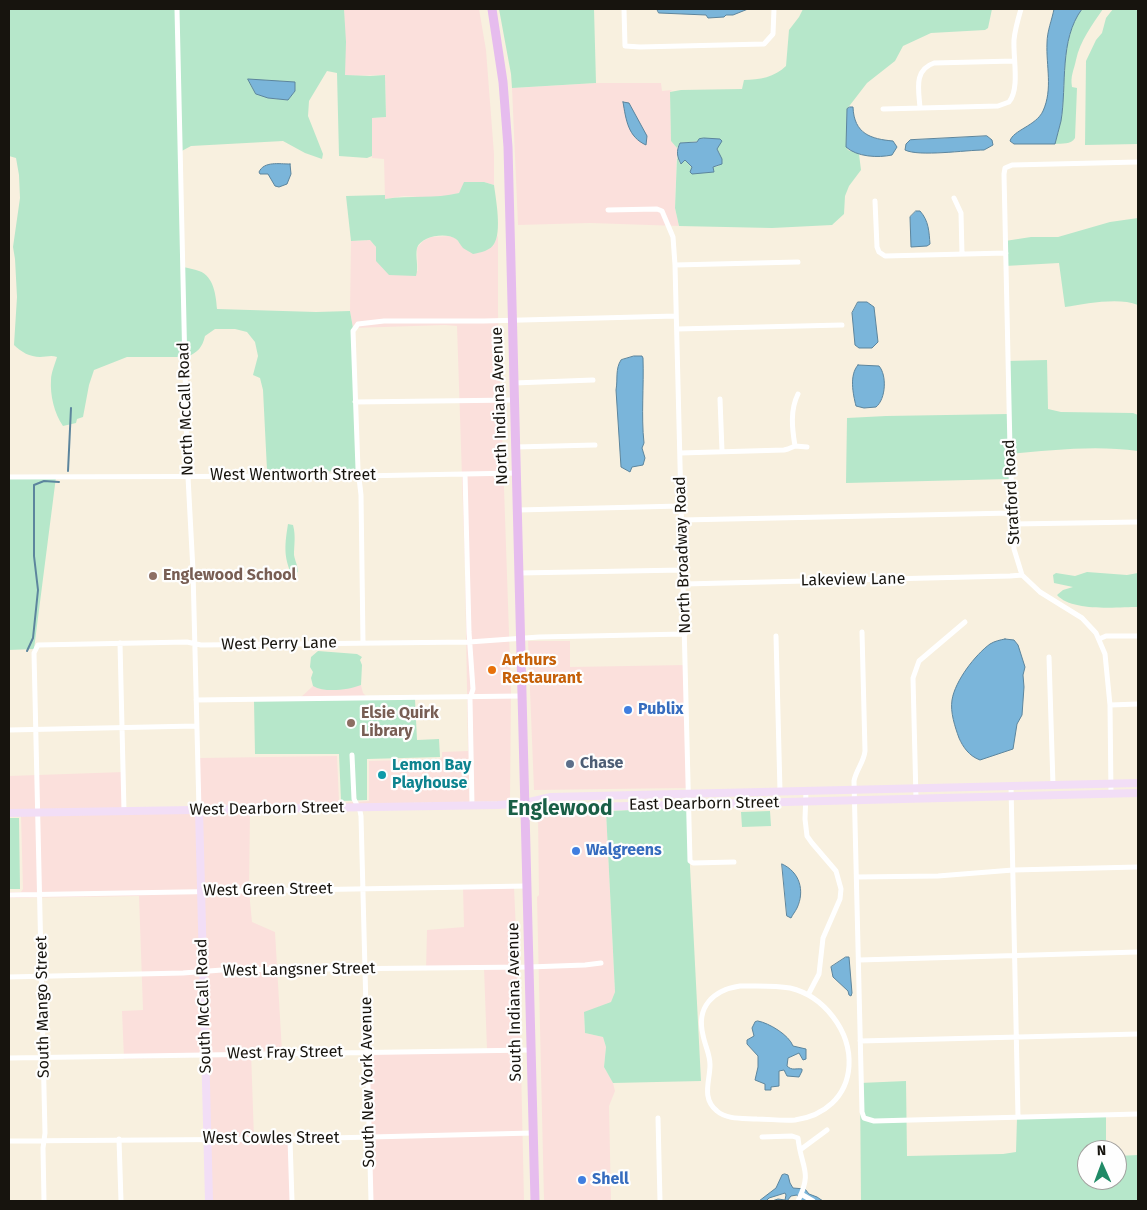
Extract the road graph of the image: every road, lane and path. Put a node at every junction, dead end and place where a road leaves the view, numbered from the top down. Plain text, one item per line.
1 (177, 9) edge
2 (492, 9) edge
3 (624, 9) edge
4 (774, 9) edge
5 (1021, 9) edge
6 (1014, 61) junction
7 (920, 108) junction
8 (883, 109) dead end
9 (1138, 162) edge
10 (954, 198) dead end
11 (875, 201) dead end
12 (608, 210) dead end
13 (1006, 253) junction
14 (962, 254) junction
15 (798, 262) dead end
16 (675, 265) junction
17 (676, 316) junction
18 (513, 320) junction
19 (842, 325) dead end
20 (677, 329) junction
21 (593, 380) dead end
22 (514, 383) junction
23 (798, 394) dead end
24 (720, 399) dead end
25 (515, 400) junction
26 (355, 402) junction
27 (595, 444) dead end
28 (795, 446) junction
29 (516, 447) junction
30 (807, 447) dead end
31 (722, 451) junction
32 (680, 453) junction
33 (517, 473) junction
34 (465, 474) junction
35 (188, 476) junction
36 (359, 476) junction
37 (9, 477) edge
38 (681, 506) junction
39 (518, 510) junction
40 (1012, 512) junction
41 (682, 520) junction
42 (1138, 522) edge
43 (1013, 524) junction
44 (683, 570) junction
45 (519, 573) junction
46 (1022, 575) junction
47 (684, 584) junction
48 (965, 622) dead end
49 (862, 632) dead end
50 (685, 634) junction
51 (776, 636) dead end
52 (1138, 636) edge
53 (521, 639) junction
54 (1099, 639) junction
55 (469, 642) junction
56 (120, 643) junction
57 (363, 643) junction
58 (194, 644) junction
59 (38, 645) joint
60 (1049, 657) dead end
61 (472, 696) junction
62 (521, 696) junction
63 (196, 700) junction
64 (1138, 704) edge
65 (1110, 705) junction
66 (196, 726) junction
67 (122, 728) junction
68 (9, 730) edge
69 (36, 730) junction
70 (352, 755) dead end
71 (1111, 783) junction
72 (1138, 783) edge
73 (1052, 785) junction
74 (1012, 786) junction
75 (916, 788) junction
76 (855, 790) junction
77 (780, 791) junction
78 (806, 791) junction
79 (688, 793) junction
80 (1138, 793) edge
81 (1111, 794) junction
82 (1012, 796) junction
83 (916, 798) junction
84 (855, 800) junction
85 (805, 801) junction
86 (525, 803) junction
87 (688, 804) junction
88 (472, 805) junction
89 (358, 807) junction
90 (199, 810) junction
91 (124, 811) junction
92 (39, 812) junction
93 (9, 813) edge
94 (734, 862) dead end
95 (1138, 867) edge
96 (1013, 870) junction
97 (857, 877) junction
98 (527, 886) junction
99 (363, 888) junction
100 (200, 891) junction
101 (40, 894) junction
102 (9, 895) edge
103 (1138, 952) edge
104 (1014, 955) junction
105 (858, 960) junction
106 (601, 963) dead end
107 (529, 967) junction
108 (365, 968) junction
109 (203, 972) junction
110 (42, 976) junction
111 (9, 977) edge
112 (808, 995) junction
113 (1138, 1034) edge
114 (1016, 1038) junction
115 (860, 1041) junction
116 (531, 1050) junction
117 (368, 1052) junction
118 (205, 1054) junction
119 (9, 1058) edge
120 (44, 1058) junction
121 (1138, 1114) edge
122 (1018, 1117) junction
123 (658, 1118) dead end
124 (827, 1130) dead end
125 (533, 1134) junction
126 (762, 1137) dead end
127 (369, 1138) junction
128 (207, 1139) junction
129 (290, 1139) junction
130 (44, 1140) junction
131 (119, 1140) junction
132 (9, 1141) edge
133 (800, 1150) junction
134 (801, 1194) junction
135 (44, 1201) edge
136 (121, 1201) edge
137 (209, 1201) edge
138 (292, 1201) edge
139 (371, 1201) edge
140 (535, 1201) edge
141 (660, 1201) edge
142 (798, 1201) edge
143 (813, 1201) edge

1 - 35 street, North McCall Road
2 - 18 main road, North Indiana Avenue
3 - 4 street
5 - 6 street
6 - 7 street
6 - 7 street
7 - 8 street
9 - 13 street, Stratford Road
10 - 14 street
11 - 14 street
12 - 16 street
13 - 14 street
13 - 40 street, Stratford Road
15 - 16 street
16 - 17 street, North Broadway Road
17 - 18 street
17 - 20 street, North Broadway Road
18 - 22 main road, North Indiana Avenue
18 - 26 street
19 - 20 street
20 - 32 street, North Broadway Road
21 - 22 street
22 - 25 main road, North Indiana Avenue
23 - 28 street
24 - 31 street
25 - 26 street
25 - 29 main road, North Indiana Avenue
26 - 36 street
27 - 29 street
28 - 30 street
28 - 31 street
29 - 33 main road, North Indiana Avenue
31 - 32 street
32 - 38 street, North Broadway Road
33 - 34 street, West Wentworth Street
33 - 39 main road, North Indiana Avenue
34 - 36 street, West Wentworth Street
34 - 55 street
35 - 36 street, West Wentworth Street
35 - 37 street, West Wentworth Street
35 - 58 street, North McCall Road
36 - 57 street
38 - 39 street
38 - 41 street, North Broadway Road
39 - 45 main road, North Indiana Avenue
40 - 41 street
40 - 43 street, Stratford Road
41 - 44 street, North Broadway Road
42 - 43 street
43 - 46 street, Stratford Road
44 - 45 street
44 - 47 street, North Broadway Road
45 - 53 main road, North Indiana Avenue
46 - 47 street, Lakeview Lane
46 - 54 street
47 - 50 street, North Broadway Road
48 - 75 street
49 - 76 street
50 - 53 street, West Perry Lane
50 - 79 street, North Broadway Road
51 - 77 street
52 - 54 street
53 - 55 street, West Perry Lane
53 - 62 main road, North Indiana Avenue
54 - 65 street
55 - 57 street, West Perry Lane
55 - 61 street
56 - 58 street, West Perry Lane
56 - 59 street, West Perry Lane
56 - 67 street
57 - 58 street, West Perry Lane
58 - 63 street, North McCall Road
59 - 69 street, South Mango Street
60 - 73 street
61 - 62 street
61 - 63 street
61 - 88 street
62 - 86 main road, North Indiana Avenue
63 - 66 street, North McCall Road
64 - 65 street
65 - 71 street
66 - 67 street
66 - 90 street, North McCall Road
67 - 69 street
67 - 91 street
68 - 69 street
69 - 92 street, South Mango Street
70 - 89 street, South New York Avenue
71 - 72 main road, East Dearborn Street
71 - 73 main road, East Dearborn Street
71 - 81 street
73 - 74 main road, East Dearborn Street
74 - 75 main road, East Dearborn Street
74 - 82 street
75 - 76 main road, East Dearborn Street
75 - 83 street
76 - 78 main road, East Dearborn Street
76 - 84 street
77 - 78 main road, East Dearborn Street
77 - 79 main road, East Dearborn Street
78 - 85 street
79 - 86 main road, East Dearborn Street
79 - 87 street, North Broadway Road
80 - 81 main road, East Dearborn Street
81 - 82 main road, East Dearborn Street
82 - 83 main road, East Dearborn Street
82 - 96 street
83 - 84 main road, East Dearborn Street
84 - 85 main road, East Dearborn Street
84 - 97 street
85 - 87 main road, East Dearborn Street
85 - 112 street
86 - 87 main road, East Dearborn Street
86 - 88 main road, West Dearborn Street
86 - 98 main road, South Indiana Avenue
87 - 94 street, North Broadway Road
88 - 89 main road, West Dearborn Street
89 - 90 main road, West Dearborn Street
89 - 99 street, South New York Avenue
90 - 91 main road, West Dearborn Street
90 - 100 main road, South McCall Road
91 - 92 main road, West Dearborn Street
92 - 93 main road, West Dearborn Street
92 - 101 street, South Mango Street
95 - 96 street
96 - 97 street
96 - 104 street
97 - 105 street
98 - 99 street, West Green Street
98 - 107 main road, South Indiana Avenue
99 - 100 street, West Green Street
99 - 108 street, South New York Avenue
100 - 101 street, West Green Street
100 - 109 main road, South McCall Road
101 - 102 street, West Green Street
101 - 110 street, South Mango Street
103 - 104 street
104 - 105 street
104 - 114 street
105 - 115 street
106 - 107 street, West Langsner Street
107 - 108 street, West Langsner Street
107 - 116 main road, South Indiana Avenue
108 - 109 street, West Langsner Street
108 - 117 street, South New York Avenue
109 - 110 street, West Langsner Street
109 - 118 main road, South McCall Road
110 - 111 street, West Langsner Street
110 - 120 street, South Mango Street
112 - 112 street
113 - 114 street
114 - 115 street
114 - 122 street
115 - 122 street
116 - 117 street, West Fray Street
116 - 125 main road, South Indiana Avenue
117 - 118 street, West Fray Street
117 - 127 street, South New York Avenue
118 - 120 street, West Fray Street
118 - 128 main road, South McCall Road
119 - 120 street, West Fray Street
120 - 130 street, South Mango Street
121 - 122 street
123 - 141 street
124 - 133 street
125 - 127 street, West Cowles Street
125 - 140 main road, South Indiana Avenue
126 - 133 street
127 - 129 street, West Cowles Street
127 - 139 street, South New York Avenue
128 - 129 street, West Cowles Street
128 - 131 street, West Cowles Street
128 - 137 main road, South McCall Road
129 - 138 street
130 - 131 street, West Cowles Street
130 - 132 street, West Cowles Street
130 - 135 street, South Mango Street
131 - 136 street
133 - 134 street
134 - 142 street
134 - 143 street

